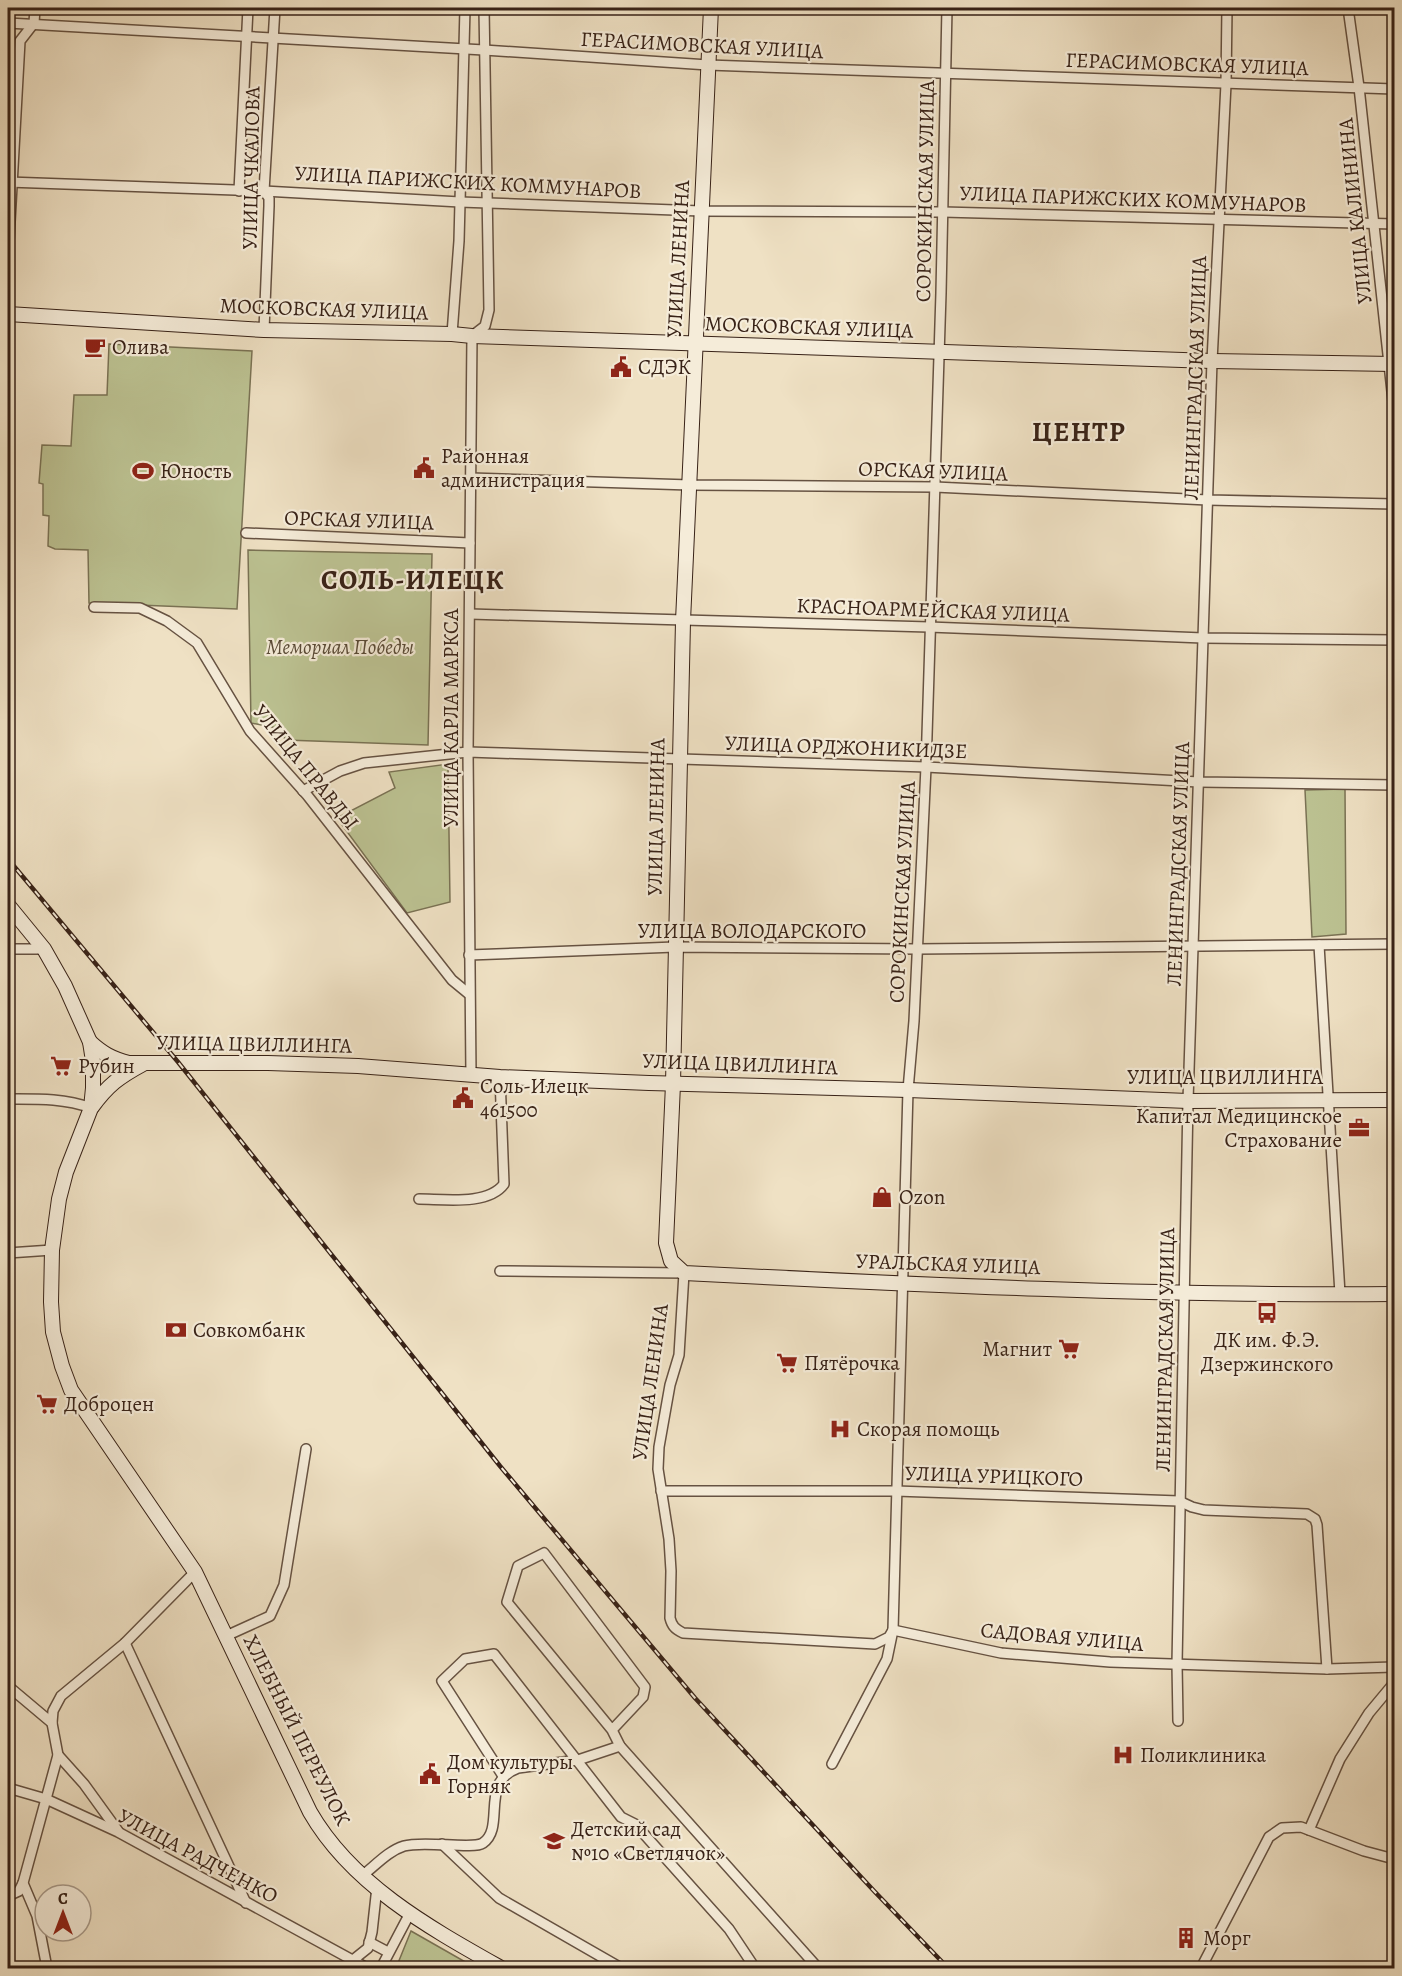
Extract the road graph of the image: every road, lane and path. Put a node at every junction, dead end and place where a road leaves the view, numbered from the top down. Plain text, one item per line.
1 (35, 8) edge
2 (248, 8) edge
3 (275, 8) edge
4 (465, 8) edge
5 (484, 8) edge
6 (711, 8) edge
7 (947, 8) edge
8 (1227, 8) edge
9 (1348, 8) edge
10 (8, 23) edge
11 (34, 23) junction
12 (246, 36) junction
13 (274, 38) junction
14 (464, 50) junction
15 (484, 50) junction
16 (708, 66) junction
17 (945, 74) junction
18 (1226, 84) junction
19 (1359, 87) junction
20 (1395, 89) edge
21 (10, 182) edge
22 (239, 191) junction
23 (264, 191) junction
24 (460, 202) junction
25 (488, 203) junction
26 (701, 211) junction
27 (943, 212) junction
28 (1220, 220) junction
29 (1375, 223) junction
30 (1395, 224) edge
31 (8, 258) edge
32 (8, 314) edge
33 (264, 330) junction
34 (452, 334) junction
35 (472, 336) junction
36 (694, 345) junction
37 (939, 352) junction
38 (1212, 361) junction
39 (1392, 363) edge
40 (1395, 410) edge
41 (471, 478) junction
42 (690, 485) junction
43 (935, 487) junction
44 (1208, 500) junction
45 (1395, 504) edge
46 (246, 533) dead end
47 (470, 543) junction
48 (94, 607) dead end
49 (470, 614) junction
50 (683, 621) junction
51 (929, 627) junction
52 (1203, 638) junction
53 (1395, 640) edge
54 (468, 752) junction
55 (678, 759) junction
56 (926, 767) junction
57 (1199, 782) junction
58 (1395, 785) edge
59 (303, 791) junction
60 (8, 905) edge
61 (1395, 944) edge
62 (1319, 945) junction
63 (1194, 946) junction
64 (675, 947) junction
65 (8, 949) edge
66 (44, 949) junction
67 (917, 950) junction
68 (469, 955) junction
69 (469, 994) junction
70 (90, 1042) junction
71 (145, 1063) junction
72 (471, 1075) junction
73 (500, 1077) junction
74 (673, 1084) junction
75 (908, 1090) junction
76 (8, 1099) edge
77 (1329, 1099) junction
78 (1395, 1100) edge
79 (1188, 1101) junction
80 (91, 1108) junction
81 (418, 1199) dead end
82 (52, 1250) junction
83 (8, 1253) edge
84 (500, 1271) dead end
85 (684, 1273) junction
86 (903, 1284) junction
87 (1184, 1293) junction
88 (1340, 1294) junction
89 (1395, 1294) edge
90 (306, 1449) dead end
91 (661, 1491) junction
92 (896, 1491) junction
93 (1179, 1501) junction
94 (195, 1572) junction
95 (893, 1630) junction
96 (226, 1636) junction
97 (125, 1643) junction
98 (1177, 1664) junction
99 (1395, 1666) edge
100 (1327, 1669) junction
101 (1395, 1683) edge
102 (8, 1686) edge
103 (1178, 1721) dead end
104 (52, 1723) junction
105 (612, 1730) junction
106 (620, 1746) junction
107 (58, 1755) junction
108 (578, 1760) junction
109 (832, 1764) dead end
110 (503, 1776) junction
111 (8, 1788) edge
112 (46, 1799) junction
113 (1309, 1830) junction
114 (118, 1832) junction
115 (442, 1844) junction
116 (1395, 1859) edge
117 (363, 1875) junction
118 (23, 1883) junction
119 (377, 1887) junction
120 (8, 1896) edge
121 (246, 1903) junction
122 (410, 1913) junction
123 (369, 1942) junction
124 (388, 1952) junction
125 (353, 1960) junction
126 (47, 1968) edge
127 (367, 1968) edge
128 (381, 1968) edge
129 (501, 1968) edge
130 (621, 1968) edge
131 (755, 1968) edge
132 (818, 1968) edge
133 (1201, 1968) edge

1 - 11 street
2 - 12 street, УЛИЦА ЧКАЛОВА
3 - 13 street, УЛИЦА ЧКАЛОВА
4 - 14 street
5 - 15 street
6 - 16 street, УЛИЦА ЛЕНИНА
7 - 17 street, СОРОКИНСКАЯ УЛИЦА
8 - 18 street, ЛЕНИНГРАДСКАЯ УЛИЦА
9 - 19 street, УЛИЦА КАЛИНИНА
10 - 11 street, ГЕРАСИМОВСКАЯ УЛИЦА
11 - 12 street, ГЕРАСИМОВСКАЯ УЛИЦА
11 - 21 street
12 - 13 street, ГЕРАСИМОВСКАЯ УЛИЦА
12 - 22 street, УЛИЦА ЧКАЛОВА
13 - 14 street, ГЕРАСИМОВСКАЯ УЛИЦА
13 - 23 street, УЛИЦА ЧКАЛОВА
14 - 15 street, ГЕРАСИМОВСКАЯ УЛИЦА
14 - 24 street
15 - 16 street, ГЕРАСИМОВСКАЯ УЛИЦА
15 - 25 street
16 - 17 street, ГЕРАСИМОВСКАЯ УЛИЦА
16 - 26 street, УЛИЦА ЛЕНИНА
17 - 18 street, ГЕРАСИМОВСКАЯ УЛИЦА
17 - 27 street, СОРОКИНСКАЯ УЛИЦА
18 - 19 street, ГЕРАСИМОВСКАЯ УЛИЦА
18 - 28 street, ЛЕНИНГРАДСКАЯ УЛИЦА
19 - 20 street, ГЕРАСИМОВСКАЯ УЛИЦА
19 - 29 street, УЛИЦА КАЛИНИНА
21 - 22 street, УЛИЦА ПАРИЖСКИХ КОММУНАРОВ
21 - 31 street
22 - 23 street, УЛИЦА ПАРИЖСКИХ КОММУНАРОВ
23 - 24 street, УЛИЦА ПАРИЖСКИХ КОММУНАРОВ
23 - 33 street, УЛИЦА ЧКАЛОВА
24 - 25 street, УЛИЦА ПАРИЖСКИХ КОММУНАРОВ
24 - 34 street
25 - 26 street, УЛИЦА ПАРИЖСКИХ КОММУНАРОВ
25 - 35 street
26 - 27 street, УЛИЦА ПАРИЖСКИХ КОММУНАРОВ
26 - 36 street, УЛИЦА ЛЕНИНА
27 - 28 street, УЛИЦА ПАРИЖСКИХ КОММУНАРОВ
27 - 37 street, СОРОКИНСКАЯ УЛИЦА
28 - 29 street, УЛИЦА ПАРИЖСКИХ КОММУНАРОВ
28 - 38 street, ЛЕНИНГРАДСКАЯ УЛИЦА
29 - 30 street, УЛИЦА ПАРИЖСКИХ КОММУНАРОВ
29 - 39 street, УЛИЦА КАЛИНИНА
32 - 33 street, МОСКОВСКАЯ УЛИЦА
33 - 34 street, МОСКОВСКАЯ УЛИЦА
34 - 35 street, МОСКОВСКАЯ УЛИЦА
35 - 36 street, МОСКОВСКАЯ УЛИЦА
35 - 41 street, УЛИЦА КАРЛА МАРКСА
36 - 37 street, МОСКОВСКАЯ УЛИЦА
36 - 42 street, УЛИЦА ЛЕНИНА
37 - 38 street, МОСКОВСКАЯ УЛИЦА
37 - 43 street, СОРОКИНСКАЯ УЛИЦА
38 - 39 street, МОСКОВСКАЯ УЛИЦА
38 - 44 street, ЛЕНИНГРАДСКАЯ УЛИЦА
39 - 40 street, УЛИЦА КАЛИНИНА
41 - 42 street, ОРСКАЯ УЛИЦА
41 - 47 street, УЛИЦА КАРЛА МАРКСА
42 - 43 street, ОРСКАЯ УЛИЦА
42 - 50 street, УЛИЦА ЛЕНИНА
43 - 44 street, ОРСКАЯ УЛИЦА
43 - 51 street, СОРОКИНСКАЯ УЛИЦА
44 - 45 street, ОРСКАЯ УЛИЦА
44 - 52 street, ЛЕНИНГРАДСКАЯ УЛИЦА
46 - 47 street, ОРСКАЯ УЛИЦА
47 - 49 street, УЛИЦА КАРЛА МАРКСА
48 - 59 street, УЛИЦА ПРАВДЫ
49 - 50 street, КРАСНОАРМЕЙСКАЯ УЛИЦА
49 - 54 street, УЛИЦА КАРЛА МАРКСА
50 - 51 street, КРАСНОАРМЕЙСКАЯ УЛИЦА
50 - 55 street, УЛИЦА ЛЕНИНА
51 - 52 street, КРАСНОАРМЕЙСКАЯ УЛИЦА
51 - 56 street, СОРОКИНСКАЯ УЛИЦА
52 - 53 street, КРАСНОАРМЕЙСКАЯ УЛИЦА
52 - 57 street, ЛЕНИНГРАДСКАЯ УЛИЦА
54 - 55 street, УЛИЦА ОРДЖОНИКИДЗЕ
54 - 59 street, УЛИЦА ОРДЖОНИКИДЗЕ
54 - 68 street, УЛИЦА КАРЛА МАРКСА
55 - 56 street, УЛИЦА ОРДЖОНИКИДЗЕ
55 - 64 street, УЛИЦА ЛЕНИНА
56 - 57 street, УЛИЦА ОРДЖОНИКИДЗЕ
56 - 67 street, СОРОКИНСКАЯ УЛИЦА
57 - 58 street, УЛИЦА ОРДЖОНИКИДЗЕ
57 - 63 street, ЛЕНИНГРАДСКАЯ УЛИЦА
59 - 69 street, УЛИЦА ПРАВДЫ
60 - 66 street
61 - 62 street, УЛИЦА ВОЛОДАРСКОГО
62 - 63 street, УЛИЦА ВОЛОДАРСКОГО
62 - 77 street
63 - 67 street, УЛИЦА ВОЛОДАРСКОГО
63 - 79 street, ЛЕНИНГРАДСКАЯ УЛИЦА
64 - 67 street, УЛИЦА ВОЛОДАРСКОГО
64 - 68 street, УЛИЦА ВОЛОДАРСКОГО
64 - 74 street, УЛИЦА ЛЕНИНА
65 - 66 street
66 - 70 street
67 - 75 street, СОРОКИНСКАЯ УЛИЦА
68 - 69 street, УЛИЦА КАРЛА МАРКСА
69 - 72 street, УЛИЦА КАРЛА МАРКСА
70 - 71 street, УЛИЦА ЦВИЛЛИНГА
70 - 80 street, ХЛЕБНЫЙ ПЕРЕУЛОК
71 - 72 street, УЛИЦА ЦВИЛЛИНГА
71 - 80 street
72 - 73 street, УЛИЦА ЦВИЛЛИНГА
73 - 74 street, УЛИЦА ЦВИЛЛИНГА
73 - 81 street
74 - 75 street, УЛИЦА ЦВИЛЛИНГА
74 - 85 street, УЛИЦА ЛЕНИНА
75 - 79 street, УЛИЦА ЦВИЛЛИНГА
75 - 86 street, СОРОКИНСКАЯ УЛИЦА
76 - 80 street
77 - 78 street, УЛИЦА ЦВИЛЛИНГА
77 - 79 street, УЛИЦА ЦВИЛЛИНГА
77 - 88 street
79 - 87 street, ЛЕНИНГРАДСКАЯ УЛИЦА
80 - 82 street, ХЛЕБНЫЙ ПЕРЕУЛОК
82 - 83 street
82 - 94 street, ХЛЕБНЫЙ ПЕРЕУЛОК
84 - 85 street, УРАЛЬСКАЯ УЛИЦА
85 - 86 street, УРАЛЬСКАЯ УЛИЦА
85 - 91 street, УЛИЦА ЛЕНИНА
86 - 87 street, УРАЛЬСКАЯ УЛИЦА
86 - 92 street, СОРОКИНСКАЯ УЛИЦА
87 - 88 street, УРАЛЬСКАЯ УЛИЦА
87 - 93 street, ЛЕНИНГРАДСКАЯ УЛИЦА
88 - 89 street, УРАЛЬСКАЯ УЛИЦА
90 - 96 street
91 - 92 street, УЛИЦА УРИЦКОГО
91 - 95 street, УЛИЦА ЛЕНИНА
92 - 93 street, УЛИЦА УРИЦКОГО
92 - 95 street, СОРОКИНСКАЯ УЛИЦА
93 - 98 street, ЛЕНИНГРАДСКАЯ УЛИЦА
93 - 100 street, УЛИЦА УРИЦКОГО
94 - 96 street, ХЛЕБНЫЙ ПЕРЕУЛОК
94 - 97 street
95 - 98 street, САДОВАЯ УЛИЦА
95 - 109 street, СОРОКИНСКАЯ УЛИЦА
96 - 117 street, ХЛЕБНЫЙ ПЕРЕУЛОК
97 - 104 street
97 - 121 street
98 - 100 street, САДОВАЯ УЛИЦА
98 - 103 street, ЛЕНИНГРАДСКАЯ УЛИЦА
99 - 100 street, САДОВАЯ УЛИЦА
101 - 113 street
102 - 104 street
104 - 107 street
105 - 105 street
105 - 106 street
106 - 108 street
106 - 132 street
107 - 112 street
107 - 114 street
108 - 110 street
108 - 110 street
108 - 131 street
110 - 115 street
111 - 112 street, УЛИЦА РАДЧЕНКО
112 - 114 street, УЛИЦА РАДЧЕНКО
112 - 118 street
113 - 116 street
113 - 133 street
114 - 121 street, УЛИЦА РАДЧЕНКО
115 - 117 street
115 - 130 street
117 - 119 street, ХЛЕБНЫЙ ПЕРЕУЛОК
118 - 120 street
118 - 126 street
119 - 122 street, ХЛЕБНЫЙ ПЕРЕУЛОК
119 - 123 street
121 - 125 street, УЛИЦА РАДЧЕНКО
122 - 124 street
122 - 129 street, ХЛЕБНЫЙ ПЕРЕУЛОК
123 - 124 street
123 - 125 street
124 - 128 street
125 - 127 street, УЛИЦА РАДЧЕНКО

